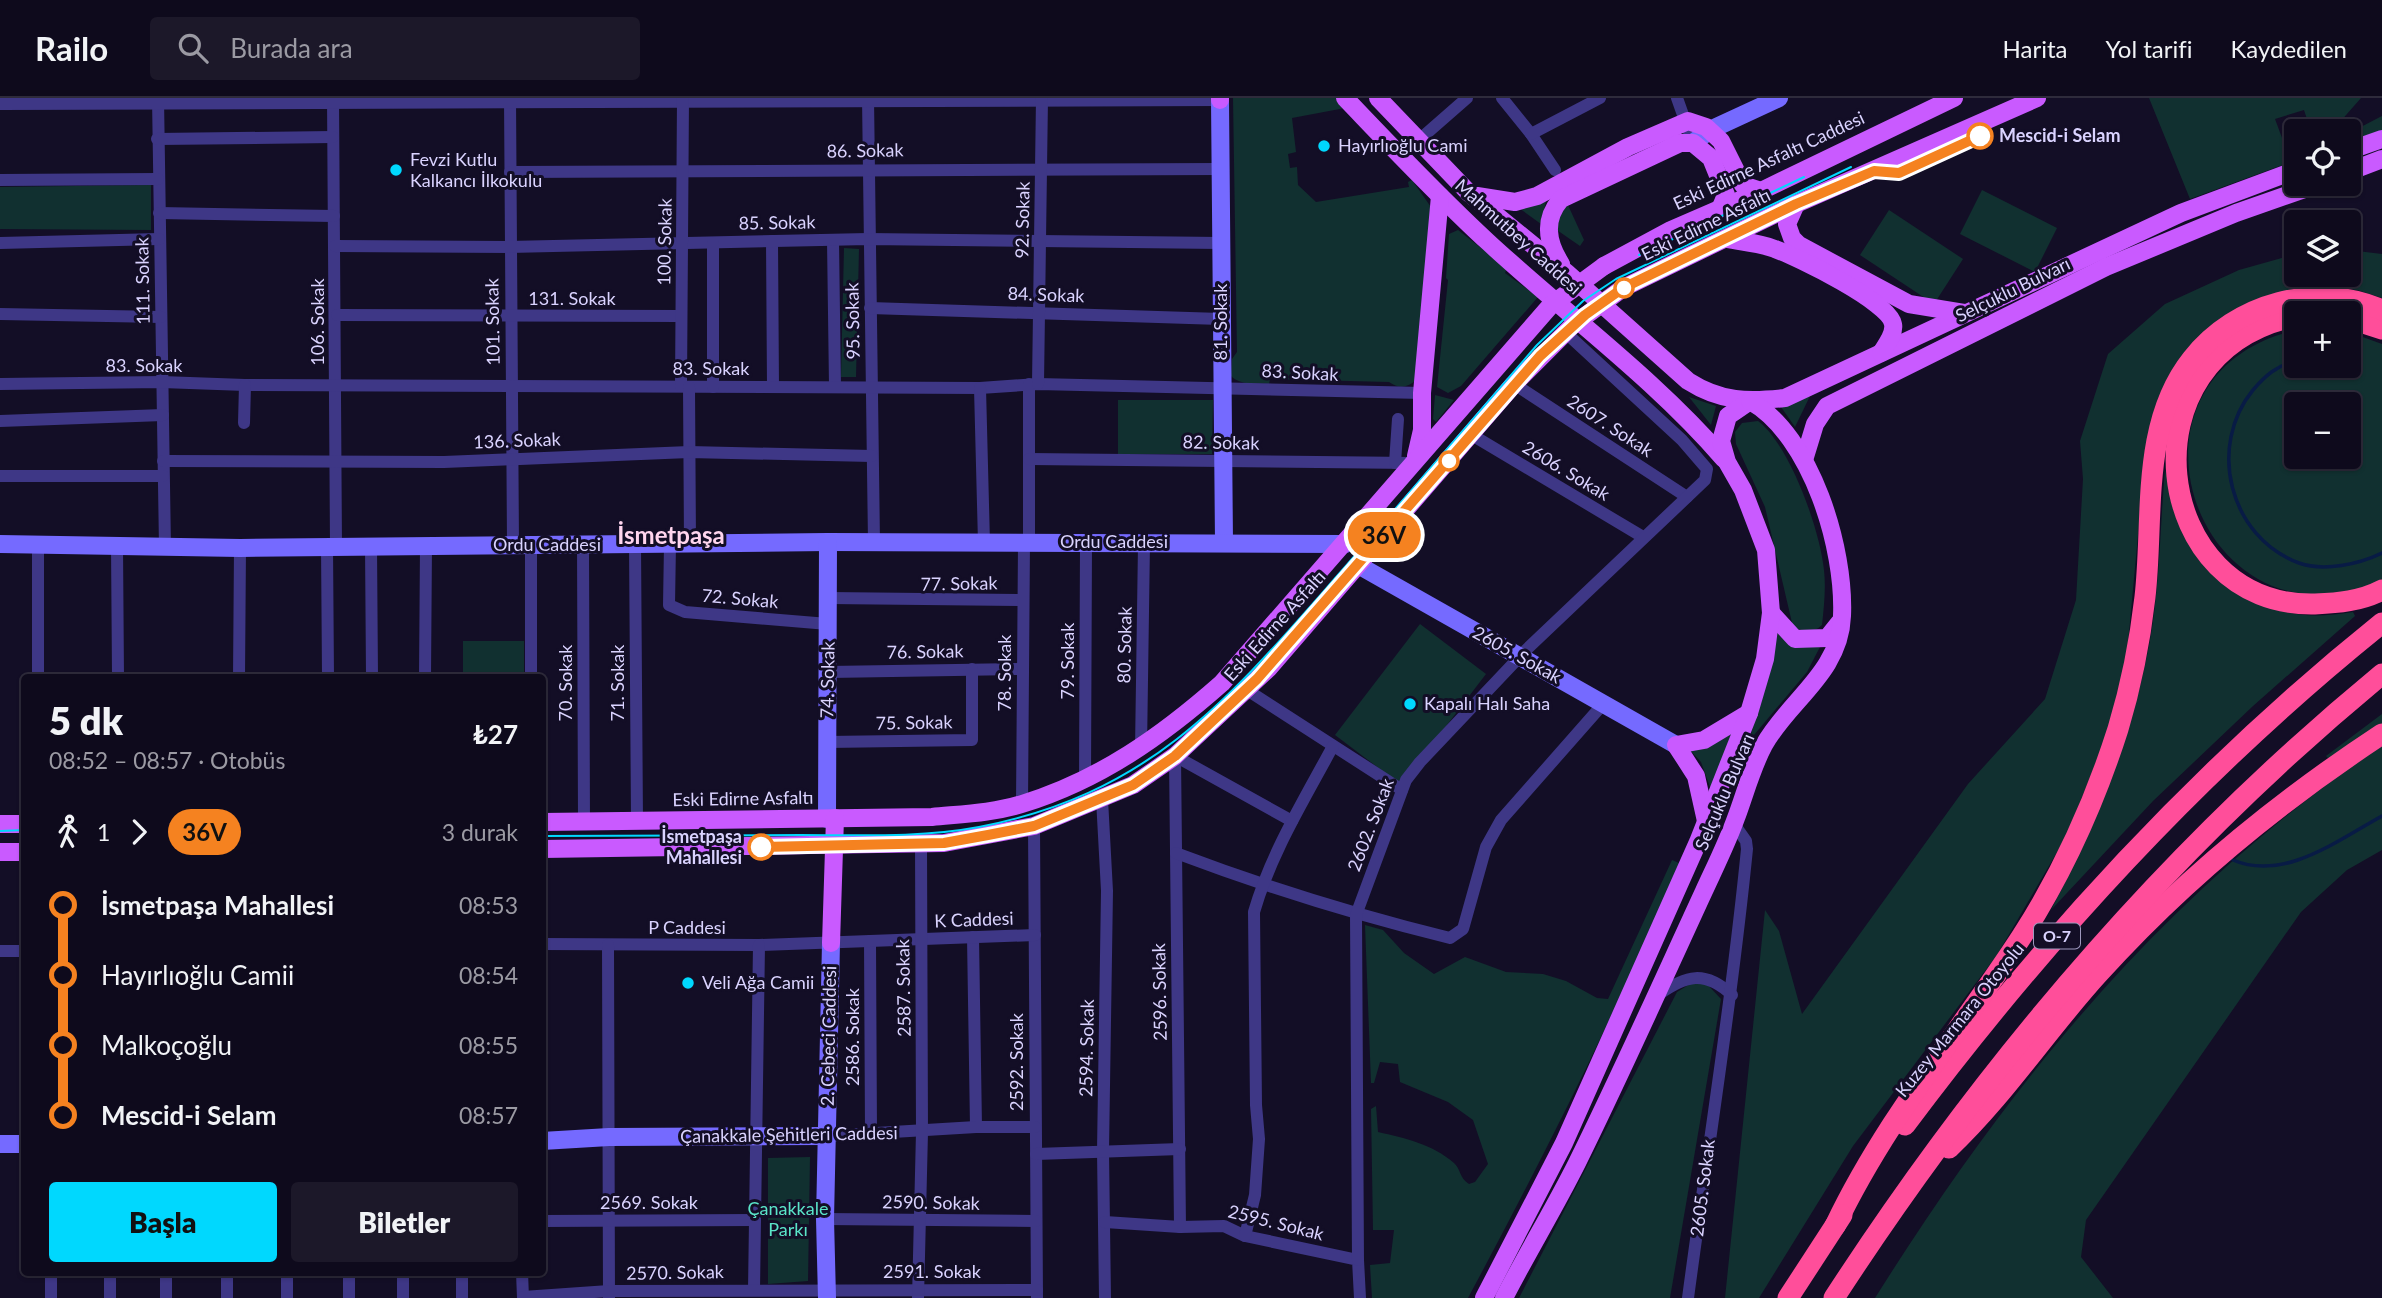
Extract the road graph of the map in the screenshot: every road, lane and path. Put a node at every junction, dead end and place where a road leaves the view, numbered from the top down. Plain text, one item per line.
1 (1345, 98) edge
2 (1378, 98) edge
3 (1467, 98) edge
4 (1502, 98) edge
5 (1600, 98) edge
6 (1677, 98) edge
7 (1779, 98) edge
8 (1954, 98) edge
9 (2037, 98) edge
10 (682, 99) edge
11 (1042, 99) edge
12 (1220, 99) edge
13 (510, 100) edge
14 (868, 100) edge
15 (158, 101) edge
16 (333, 101) edge
17 (0, 104) edge
18 (1922, 104) edge
19 (1688, 121) junction
20 (1710, 130) junction
21 (1531, 134) junction
22 (333, 137) junction
23 (157, 139) junction
24 (2382, 139) edge
25 (1419, 140) junction
26 (1693, 143) junction
27 (2361, 146) edge
28 (2382, 159) edge
29 (2361, 167) edge
30 (869, 168) junction
31 (1041, 168) junction
32 (1221, 169) junction
33 (1555, 170) dead end
34 (510, 172) junction
35 (683, 173) junction
36 (2284, 175) edge
37 (158, 179) junction
38 (0, 180) edge
39 (1761, 191) junction
40 (1469, 194) junction
41 (1440, 196) junction
42 (2285, 196) edge
43 (1796, 204) junction
44 (1721, 207) junction
45 (159, 213) junction
46 (334, 216) junction
47 (159, 239) junction
48 (868, 239) junction
49 (1727, 239) junction
50 (833, 240) junction
51 (682, 241) junction
52 (772, 241) junction
53 (1040, 241) junction
54 (0, 243) edge
55 (713, 243) junction
56 (1221, 243) junction
57 (335, 246) junction
58 (509, 247) junction
59 (1604, 266) joint
60 (1567, 273) junction
61 (870, 308) junction
62 (2382, 310) edge
63 (1038, 312) junction
64 (1964, 313) junction
65 (0, 314) edge
66 (337, 315) junction
67 (681, 316) junction
68 (161, 317) junction
69 (511, 317) junction
70 (1221, 319) junction
71 (2284, 319) edge
72 (2361, 322) edge
73 (1569, 329) junction
74 (2382, 329) edge
75 (1881, 353) junction
76 (162, 382) junction
77 (0, 384) edge
78 (1034, 384) junction
79 (1514, 384) junction
80 (245, 385) junction
81 (335, 385) junction
82 (511, 386) junction
83 (685, 386) junction
84 (713, 387) junction
85 (773, 387) junction
86 (835, 387) junction
87 (871, 387) junction
88 (980, 387) junction
89 (1222, 388) junction
90 (1422, 393) junction
91 (1750, 401) junction
92 (163, 415) junction
93 (1398, 419) dead end
94 (0, 421) edge
95 (244, 423) dead end
96 (1472, 435) junction
97 (689, 452) junction
98 (872, 456) junction
99 (334, 459) junction
100 (514, 459) junction
101 (1029, 459) junction
102 (1804, 460) junction
103 (163, 461) junction
104 (1221, 462) junction
105 (1727, 462) junction
106 (1404, 463) junction
107 (0, 476) edge
108 (163, 476) junction
109 (1688, 497) junction
110 (1643, 537) junction
111 (828, 542) junction
112 (1027, 542) junction
113 (1086, 542) junction
114 (1144, 542) junction
115 (1224, 542) junction
116 (874, 543) junction
117 (984, 543) junction
118 (0, 544) edge
119 (38, 544) junction
120 (635, 544) junction
121 (670, 544) junction
122 (690, 544) junction
123 (1345, 544) junction
124 (371, 545) junction
125 (426, 545) junction
126 (522, 545) junction
127 (583, 545) junction
128 (117, 546) junction
129 (331, 546) junction
130 (165, 548) junction
131 (240, 548) junction
132 (1359, 565) junction
133 (2382, 590) edge
134 (1022, 600) junction
135 (828, 601) junction
136 (1771, 613) junction
137 (1842, 617) junction
138 (828, 624) junction
139 (2382, 624) edge
140 (1519, 657) junction
141 (972, 669) junction
142 (1022, 669) junction
143 (828, 671) junction
144 (38, 674) edge
145 (118, 674) edge
146 (239, 674) edge
147 (328, 674) edge
148 (372, 674) edge
149 (425, 674) edge
150 (531, 674) edge
151 (2382, 674) edge
152 (1247, 690) junction
153 (1604, 702) junction
154 (1749, 713) junction
155 (2382, 734) edge
156 (827, 742) junction
157 (1676, 745) junction
158 (1333, 746) junction
159 (1141, 749) junction
160 (1175, 756) junction
161 (1085, 780) junction
162 (1402, 790) junction
163 (1102, 799) junction
164 (1022, 804) junction
165 (831, 819) junction
166 (584, 821) junction
167 (637, 821) junction
168 (1292, 821) junction
169 (546, 822) edge
170 (1706, 822) junction
171 (0, 824) edge
172 (21, 824) edge
173 (1734, 824) junction
174 (1034, 826) junction
175 (920, 843) junction
176 (830, 846) junction
177 (546, 849) edge
178 (0, 852) edge
179 (21, 852) edge
180 (1176, 853) junction
181 (1262, 886) junction
182 (1356, 915) junction
183 (1035, 934) junction
184 (973, 937) junction
185 (921, 939) junction
186 (870, 941) junction
187 (831, 943) junction
188 (546, 944) edge
189 (608, 945) junction
190 (759, 945) junction
191 (0, 951) edge
192 (21, 951) edge
193 (1732, 995) junction
194 (1654, 998) junction
195 (976, 1127) junction
196 (1035, 1127) junction
197 (922, 1132) junction
198 (871, 1134) junction
199 (827, 1136) junction
200 (609, 1137) junction
201 (757, 1138) junction
202 (546, 1141) edge
203 (0, 1144) edge
204 (21, 1144) edge
205 (1180, 1149) junction
206 (1103, 1151) junction
207 (1036, 1154) junction
208 (1907, 1188) junction
209 (825, 1219) junction
210 (755, 1220) junction
211 (918, 1220) junction
212 (546, 1221) edge
213 (609, 1221) junction
214 (1036, 1221) junction
215 (1105, 1223) junction
216 (1835, 1226) junction
217 (1180, 1227) junction
218 (1245, 1236) junction
219 (1358, 1261) junction
220 (51, 1276) edge
221 (110, 1276) edge
222 (166, 1276) edge
223 (227, 1276) edge
224 (286, 1276) edge
225 (349, 1276) edge
226 (403, 1276) edge
227 (462, 1276) edge
228 (522, 1276) edge
229 (754, 1290) junction
230 (827, 1293) edge
231 (918, 1294) edge
232 (1037, 1294) edge
233 (609, 1295) edge
234 (523, 1297) edge
235 (51, 1298) edge
236 (110, 1298) edge
237 (166, 1298) edge
238 (227, 1298) edge
239 (286, 1298) edge
240 (349, 1298) edge
241 (403, 1298) edge
242 (462, 1298) edge
243 (1105, 1298) edge
244 (1360, 1298) edge
245 (1485, 1298) edge
246 (1504, 1298) edge
247 (1688, 1298) edge
248 (1788, 1298) edge
249 (1835, 1298) edge

1 - 41 main road, Mahmutbey Caddesi
2 - 25 main road, Mahmutbey Caddesi
3 - 25 street
4 - 21 street
5 - 21 street
6 - 19 street
7 - 20 main road
8 - 18 main road, Eski Edirne Asfaltı Caddesi
9 - 43 main road, Eski Edirne Asfaltı
10 - 13 street
10 - 14 street
10 - 35 street, 100. Sokak
11 - 12 street
11 - 14 street
11 - 31 street, 92. Sokak
12 - 32 main road, 81. Sokak
13 - 16 street
13 - 34 street, 101. Sokak
14 - 30 street, 95. Sokak
15 - 16 street
15 - 17 street
15 - 23 street, 111. Sokak
16 - 22 street, 106. Sokak
18 - 39 main road, Eski Edirne Asfaltı Caddesi
19 - 20 main road
19 - 26 street
19 - 40 main road
20 - 26 main road
20 - 39 main road
21 - 33 street
22 - 23 street
22 - 46 street, 106. Sokak
23 - 37 street, 111. Sokak
24 - 27 main road
25 - 40 main road, Mahmutbey Caddesi
26 - 44 main road
26 - 60 main road
28 - 29 main road
30 - 31 street, 86. Sokak
30 - 35 street, 86. Sokak
30 - 48 street, 95. Sokak
31 - 32 street, 86. Sokak
31 - 53 street, 92. Sokak
32 - 56 main road, 81. Sokak
34 - 35 street, 86. Sokak
34 - 58 street, 101. Sokak
35 - 51 street, 100. Sokak
36 - 64 main road, Selçuklu Bulvarı
37 - 38 street
37 - 45 street, 111. Sokak
39 - 44 main road, Eski Edirne Asfaltı Caddesi
40 - 60 main road, Mahmutbey Caddesi
41 - 90 main road
41 - 105 main road, Mahmutbey Caddesi
42 - 102 main road, Selçuklu Bulvarı
43 - 49 main road, Eski Edirne Asfaltı
43 - 64 main road
44 - 59 main road, Eski Edirne Asfaltı Caddesi
45 - 46 street
45 - 47 street, 111. Sokak
46 - 57 street, 106. Sokak
47 - 54 street
47 - 68 street, 111. Sokak
48 - 50 street, 85. Sokak
48 - 53 street, 85. Sokak
48 - 61 street, 95. Sokak
49 - 73 main road, Eski Edirne Asfaltı, bridge
49 - 75 main road
50 - 52 street, 85. Sokak
50 - 86 street
51 - 55 street, 85. Sokak
51 - 58 street, 85. Sokak
51 - 67 street, 100. Sokak
52 - 55 street, 85. Sokak
52 - 85 street
53 - 56 street, 85. Sokak
53 - 63 street, 92. Sokak
55 - 84 street
56 - 70 main road, 81. Sokak
57 - 58 street, 85. Sokak
57 - 66 street, 106. Sokak
58 - 69 street, 101. Sokak
59 - 106 main road, Eski Edirne Asfaltı, bridge
60 - 91 main road, Mahmutbey Caddesi
61 - 63 street, 84. Sokak
61 - 87 street, 95. Sokak
62 - 216 highway
63 - 70 street, 84. Sokak
63 - 78 street, 92. Sokak
64 - 75 main road, Selçuklu Bulvarı
65 - 68 street
66 - 69 street, 131. Sokak
66 - 81 street, 106. Sokak
67 - 69 street, 131. Sokak
67 - 83 street, 100. Sokak
68 - 76 street, 111. Sokak
69 - 82 street, 101. Sokak
70 - 89 main road, 81. Sokak
71 - 133 highway
72 - 74 highway
73 - 79 main road, Eski Edirne Asfaltı
73 - 109 street, 2602. Sokak
75 - 91 main road, Selçuklu Bulvarı
76 - 77 street, 83. Sokak
76 - 80 street, 83. Sokak
76 - 92 street, 111. Sokak
78 - 88 street, 83. Sokak
78 - 89 street, 83. Sokak
78 - 101 street, 92. Sokak
79 - 96 main road, Eski Edirne Asfaltı
79 - 109 street, 2607. Sokak
80 - 81 street, 83. Sokak
80 - 95 street
81 - 82 street, 83. Sokak
81 - 99 street, 106. Sokak
82 - 83 street, 83. Sokak
82 - 100 street, 101. Sokak
83 - 84 street, 83. Sokak
83 - 97 street, 100. Sokak
84 - 85 street, 83. Sokak
85 - 86 street, 83. Sokak
86 - 87 street, 83. Sokak
87 - 88 street, 83. Sokak
87 - 98 street, 95. Sokak
88 - 117 street
89 - 90 street, 83. Sokak
89 - 104 main road, 81. Sokak
90 - 106 main road
91 - 102 main road
91 - 105 main road
92 - 94 street
92 - 103 street, 111. Sokak
93 - 106 street
96 - 110 street, 2606. Sokak
96 - 132 main road, Eski Edirne Asfaltı
97 - 98 street, 136. Sokak
97 - 100 street, 136. Sokak
97 - 122 street, 100. Sokak
98 - 116 street, 95. Sokak
99 - 100 street, 136. Sokak
99 - 103 street, 136. Sokak
99 - 129 street, 106. Sokak
100 - 126 street, 101. Sokak
101 - 104 street, 82. Sokak
101 - 112 street, 92. Sokak
102 - 137 main road, Selçuklu Bulvarı
103 - 108 street, 111. Sokak
104 - 106 street, 82. Sokak
104 - 115 main road, 81. Sokak
105 - 136 main road, Selçuklu Bulvarı
106 - 123 main road, Eski Edirne Asfaltı
107 - 108 street
108 - 130 street, 111. Sokak
109 - 110 street, 2602. Sokak
110 - 140 street, 2602. Sokak
111 - 116 main road, Ordu Caddesi
111 - 122 main road, Ordu Caddesi
111 - 135 main road, 74. Sokak
112 - 113 main road, Ordu Caddesi
112 - 117 main road, Ordu Caddesi
112 - 134 street, 78. Sokak
113 - 114 main road, Ordu Caddesi
113 - 161 street, 79. Sokak
114 - 115 main road, Ordu Caddesi
114 - 159 street, 80. Sokak
115 - 123 main road, Ordu Caddesi
116 - 117 main road, Ordu Caddesi
118 - 119 main road, Ordu Caddesi
119 - 128 main road, Ordu Caddesi
119 - 144 street
120 - 121 main road, Ordu Caddesi
120 - 127 main road, Ordu Caddesi
120 - 167 street, 71. Sokak
121 - 122 main road, Ordu Caddesi
121 - 138 street, 72. Sokak
123 - 159 main road, Eski Edirne Asfaltı
124 - 125 main road, Ordu Caddesi
124 - 129 main road, Ordu Caddesi
124 - 148 street
125 - 126 main road, Ordu Caddesi
125 - 149 street
126 - 127 main road, Ordu Caddesi
126 - 150 street, 101. Sokak
127 - 166 street, 70. Sokak
128 - 130 main road, Ordu Caddesi
128 - 145 street
129 - 131 main road, Ordu Caddesi
129 - 147 street, 106. Sokak
130 - 131 main road, Ordu Caddesi
131 - 146 street
132 - 140 main road, 2605. Sokak
132 - 152 main road, Eski Edirne Asfaltı
134 - 135 street, 77. Sokak
134 - 142 street, 78. Sokak
135 - 138 main road, 74. Sokak
136 - 137 main road
136 - 154 main road, Selçuklu Bulvarı
137 - 173 main road, Selçuklu Bulvarı
138 - 143 main road, 74. Sokak
139 - 216 highway, Kuzey Marmara Otoyolu / O-7
140 - 153 main road, 2605. Sokak
140 - 162 street, 2602. Sokak
141 - 142 street, 76. Sokak
141 - 143 street, 76. Sokak
141 - 156 street, 75. Sokak
142 - 164 street, 78. Sokak
143 - 156 main road, 74. Sokak
151 - 208 highway, O-7
152 - 158 street
152 - 160 main road, Eski Edirne Asfaltı
153 - 157 main road, 2605. Sokak
153 - 182 street
154 - 157 main road
154 - 170 main road, Selçuklu Bulvarı
155 - 208 highway
156 - 165 main road, 74. Sokak
157 - 170 main road
158 - 162 street
158 - 168 street
159 - 161 main road, Eski Edirne Asfaltı
160 - 163 main road, Eski Edirne Asfaltı
160 - 168 street
160 - 180 street, 2596. Sokak
161 - 164 main road, Eski Edirne Asfaltı
162 - 182 street, 2602. Sokak
163 - 174 main road, Eski Edirne Asfaltı
163 - 206 street, 2594. Sokak
164 - 165 main road, Eski Edirne Asfaltı
165 - 167 main road, Eski Edirne Asfaltı
165 - 176 main road
166 - 167 main road, Eski Edirne Asfaltı
166 - 169 main road, Eski Edirne Asfaltı
168 - 181 street
170 - 245 main road, Selçuklu Bulvarı
171 - 172 main road
173 - 193 street, 2605. Sokak
173 - 194 main road, Selçuklu Bulvarı
174 - 175 main road, Eski Edirne Asfaltı
174 - 183 street, 2592. Sokak
175 - 176 main road, Eski Edirne Asfaltı
175 - 185 street, 2587. Sokak
176 - 177 main road, Eski Edirne Asfaltı
176 - 187 main road
178 - 179 main road
180 - 181 street
180 - 205 street, 2596. Sokak
181 - 182 street
181 - 218 street
182 - 219 street, 2602. Sokak
183 - 184 street, K Caddesi
183 - 196 street, 2592. Sokak
184 - 185 street, K Caddesi
184 - 195 street
185 - 186 street, K Caddesi
185 - 197 street, 2587. Sokak
186 - 187 street, K Caddesi
186 - 198 street, 2586. Sokak
187 - 190 street, P Caddesi
187 - 199 main road, 2. Cebeci Caddesi
188 - 189 street, P Caddesi
189 - 190 street, P Caddesi
189 - 200 street
190 - 201 street
191 - 192 street
193 - 194 street
193 - 247 street, 2605. Sokak
194 - 246 main road, Selçuklu Bulvarı
195 - 196 street, Çanakkale Şehitleri Caddesi
195 - 197 street, Çanakkale Şehitleri Caddesi
196 - 207 street, 2592. Sokak
197 - 198 street, Çanakkale Şehitleri Caddesi
197 - 211 street, 2587. Sokak
198 - 199 street, Çanakkale Şehitleri Caddesi
199 - 201 main road, Çanakkale Şehitleri Caddesi
199 - 209 main road, 2. Cebeci Caddesi
200 - 201 main road, Çanakkale Şehitleri Caddesi
200 - 202 main road, Çanakkale Şehitleri Caddesi
200 - 213 street
201 - 210 street
203 - 204 main road
205 - 206 street
205 - 217 street, 2596. Sokak
206 - 207 street
206 - 215 street, 2594. Sokak
207 - 214 street, 2592. Sokak
208 - 249 highway, O-7
209 - 211 street, 2590. Sokak
209 - 230 main road, 2. Cebeci Caddesi
210 - 213 street, 2569. Sokak
210 - 229 street
211 - 214 street, 2590. Sokak
211 - 231 street, 2587. Sokak
212 - 213 street, 2569. Sokak
213 - 233 street
214 - 232 street, 2592. Sokak
215 - 217 street, 2595. Sokak
215 - 243 street, 2594. Sokak
216 - 248 highway, Kuzey Marmara Otoyolu / O-7
217 - 218 street, 2595. Sokak
218 - 219 street, 2595. Sokak
219 - 244 street
220 - 235 street
221 - 236 street
222 - 237 street
223 - 238 street
224 - 239 street
225 - 240 street
226 - 241 street
227 - 242 street
228 - 234 street
229 - 230 street, 2570. Sokak
229 - 233 street, 2570. Sokak
230 - 231 street, 2591. Sokak
231 - 232 street, 2591. Sokak
233 - 234 street, 2570. Sokak

